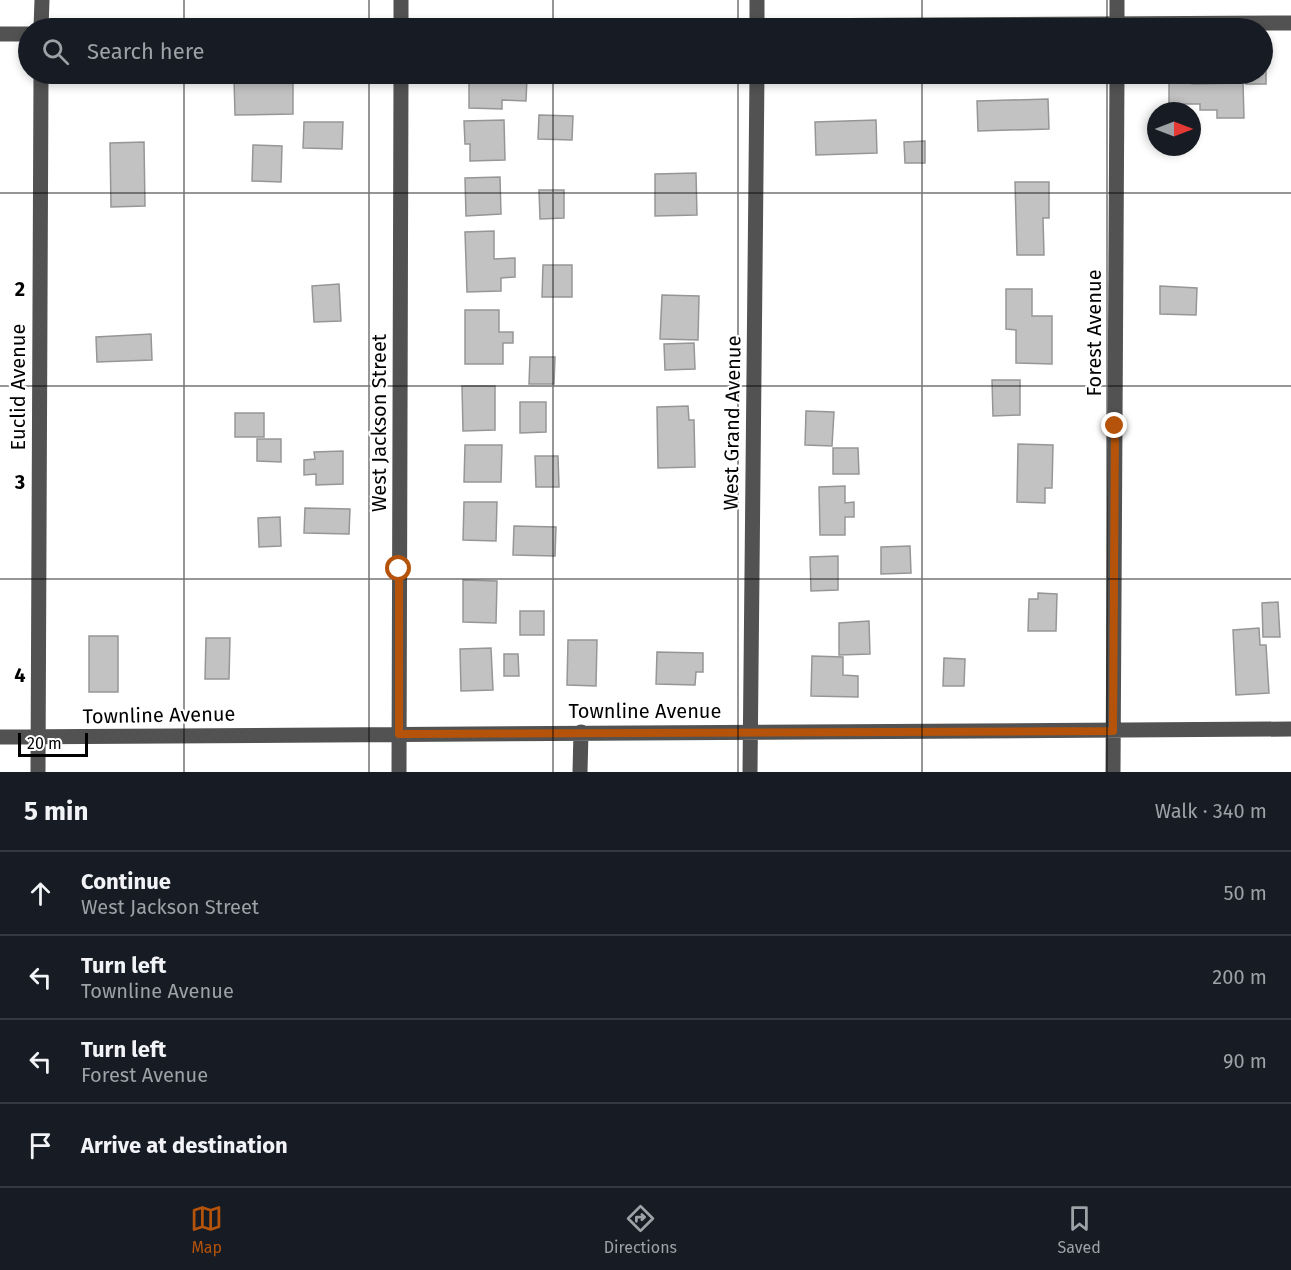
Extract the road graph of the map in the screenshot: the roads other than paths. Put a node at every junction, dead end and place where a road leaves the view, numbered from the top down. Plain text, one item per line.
1 (42, 0) edge
2 (401, 0) edge
3 (757, 0) edge
4 (1117, 0) edge
5 (41, 18) edge
6 (401, 18) edge
7 (757, 18) edge
8 (1117, 18) edge
9 (1273, 23) edge
10 (1291, 23) edge
11 (0, 34) edge
12 (18, 34) edge
13 (41, 84) edge
14 (401, 84) edge
15 (756, 84) edge
16 (1117, 84) edge
17 (1291, 729) edge
18 (750, 731) junction
19 (1113, 731) junction
20 (581, 732) junction
21 (399, 734) junction
22 (0, 737) edge
23 (38, 737) junction
24 (38, 772) edge
25 (399, 772) edge
26 (580, 772) edge
27 (750, 772) edge
28 (1113, 772) edge

1 - 5 street
2 - 6 street
3 - 7 street
4 - 8 street
9 - 10 street
11 - 12 street
13 - 23 street, Euclid Avenue
14 - 21 street, West Jackson Street
15 - 18 street, West Grand Avenue
16 - 19 street, Forest Avenue
17 - 19 street, Townline Avenue
18 - 19 street, Townline Avenue
18 - 20 street, Townline Avenue
18 - 27 street, West Grand Avenue
19 - 28 street, Forest Avenue
20 - 21 street, Townline Avenue
20 - 26 street
21 - 23 street, Townline Avenue
21 - 25 street, West Jackson Street
22 - 23 street, Townline Avenue
23 - 24 street, Euclid Avenue

